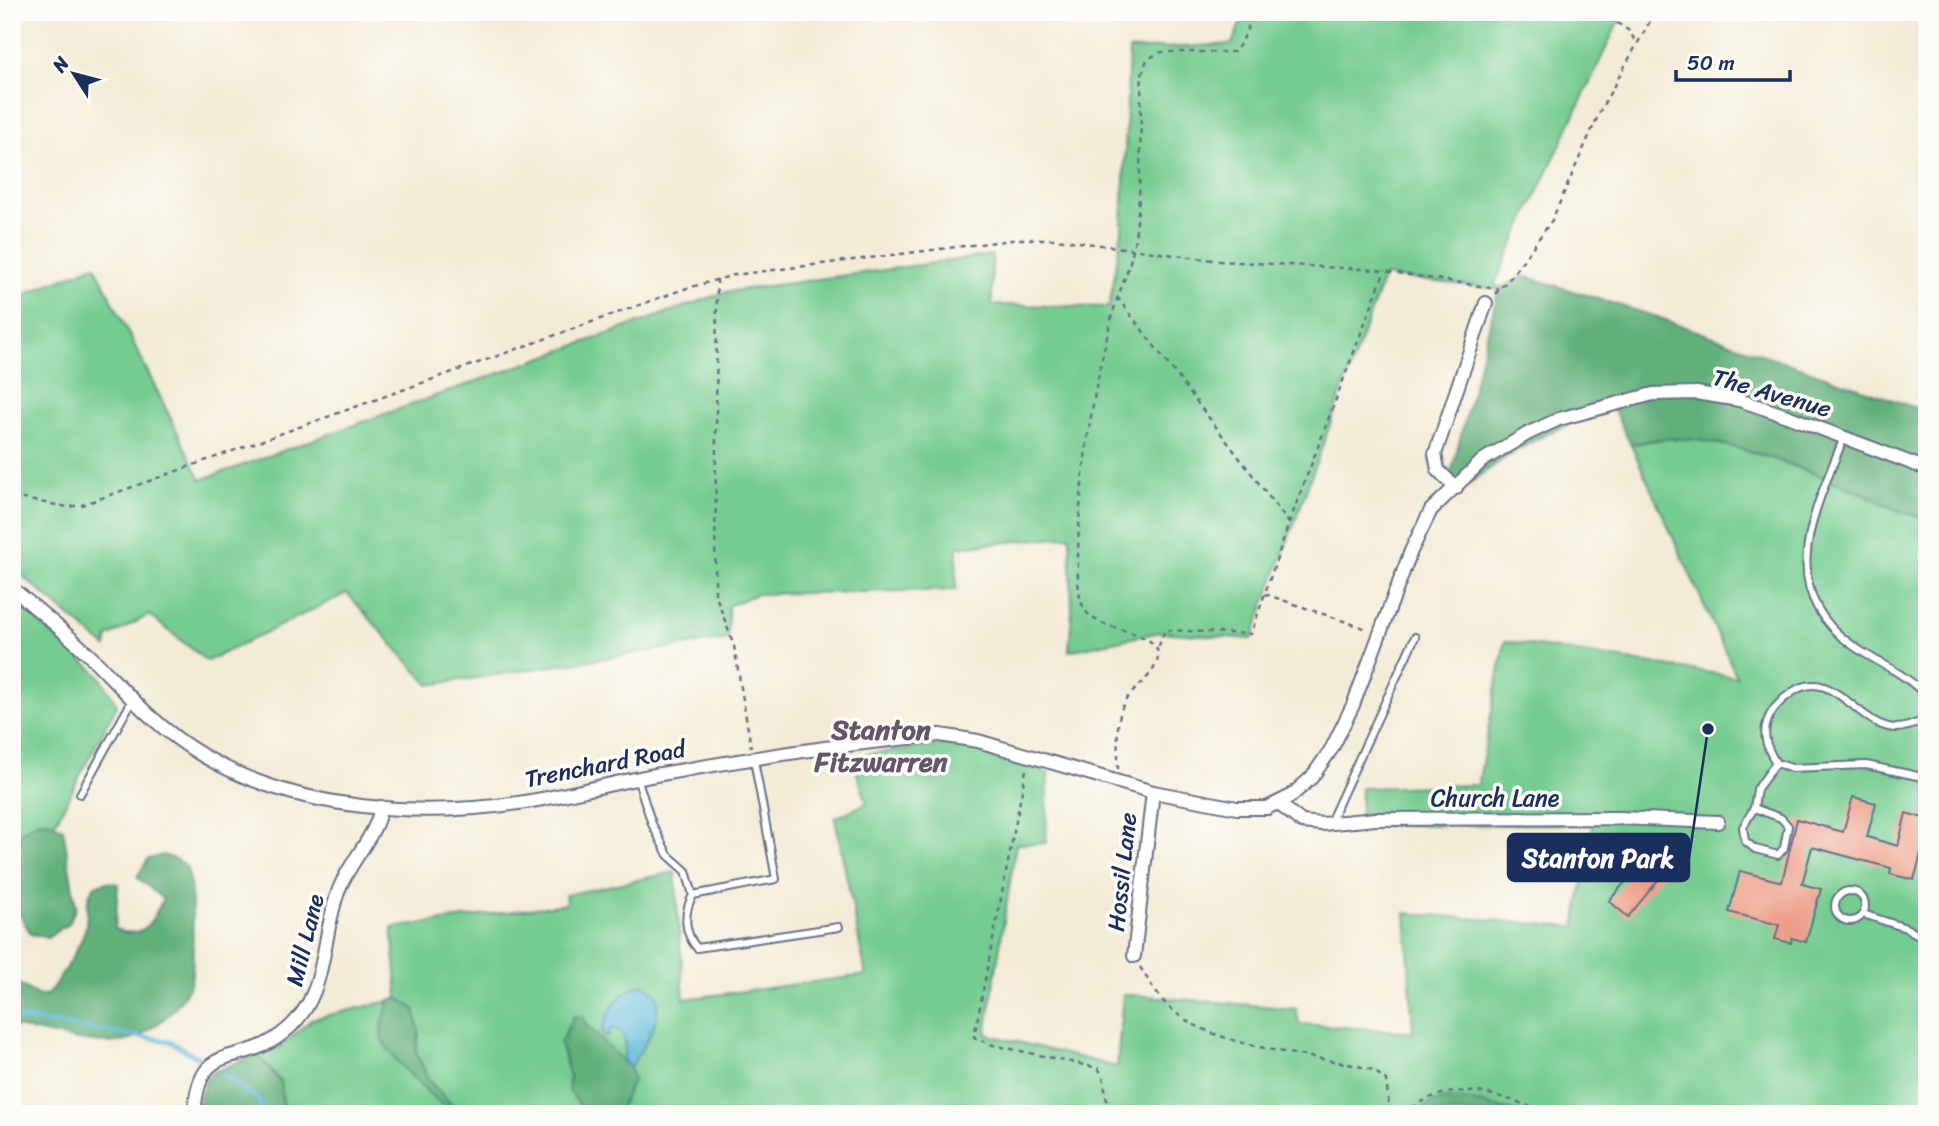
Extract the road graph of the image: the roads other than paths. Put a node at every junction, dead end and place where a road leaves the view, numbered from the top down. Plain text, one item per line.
1 (1486, 303) road end
2 (1844, 438) junction
3 (1927, 469) edge
4 (1456, 488) junction
5 (12, 588) edge
6 (1415, 637) dead end
7 (1927, 696) edge
8 (132, 701) junction
9 (1927, 719) edge
10 (754, 760) junction
11 (1776, 763) junction
12 (637, 778) junction
13 (1927, 778) edge
14 (1153, 792) junction
15 (80, 794) dead end
16 (1273, 806) junction
17 (381, 807) junction
18 (1754, 808) junction
19 (1718, 822) dead end
20 (1330, 823) junction
21 (693, 895) junction
22 (1863, 914) junction
23 (839, 927) dead end
24 (1927, 940) edge
25 (1134, 957) road end
26 (194, 1114) edge

1 - 4 street
2 - 3 street, The Avenue
2 - 4 street, The Avenue
2 - 7 lane
4 - 16 street, The Avenue
5 - 8 street, Trenchard Road
6 - 20 lane
8 - 15 lane
8 - 17 street, Trenchard Road
9 - 11 lane
10 - 12 street, Trenchard Road
10 - 14 street, Trenchard Road
10 - 21 lane
11 - 13 lane
11 - 18 lane
12 - 17 street, Trenchard Road
12 - 21 lane
14 - 16 street, Trenchard Road
14 - 25 street, Hossil Lane
16 - 20 street, Church Lane
17 - 26 street, Mill Lane
18 - 18 lane
19 - 20 street, Church Lane
21 - 23 lane
22 - 22 lane
22 - 24 lane

